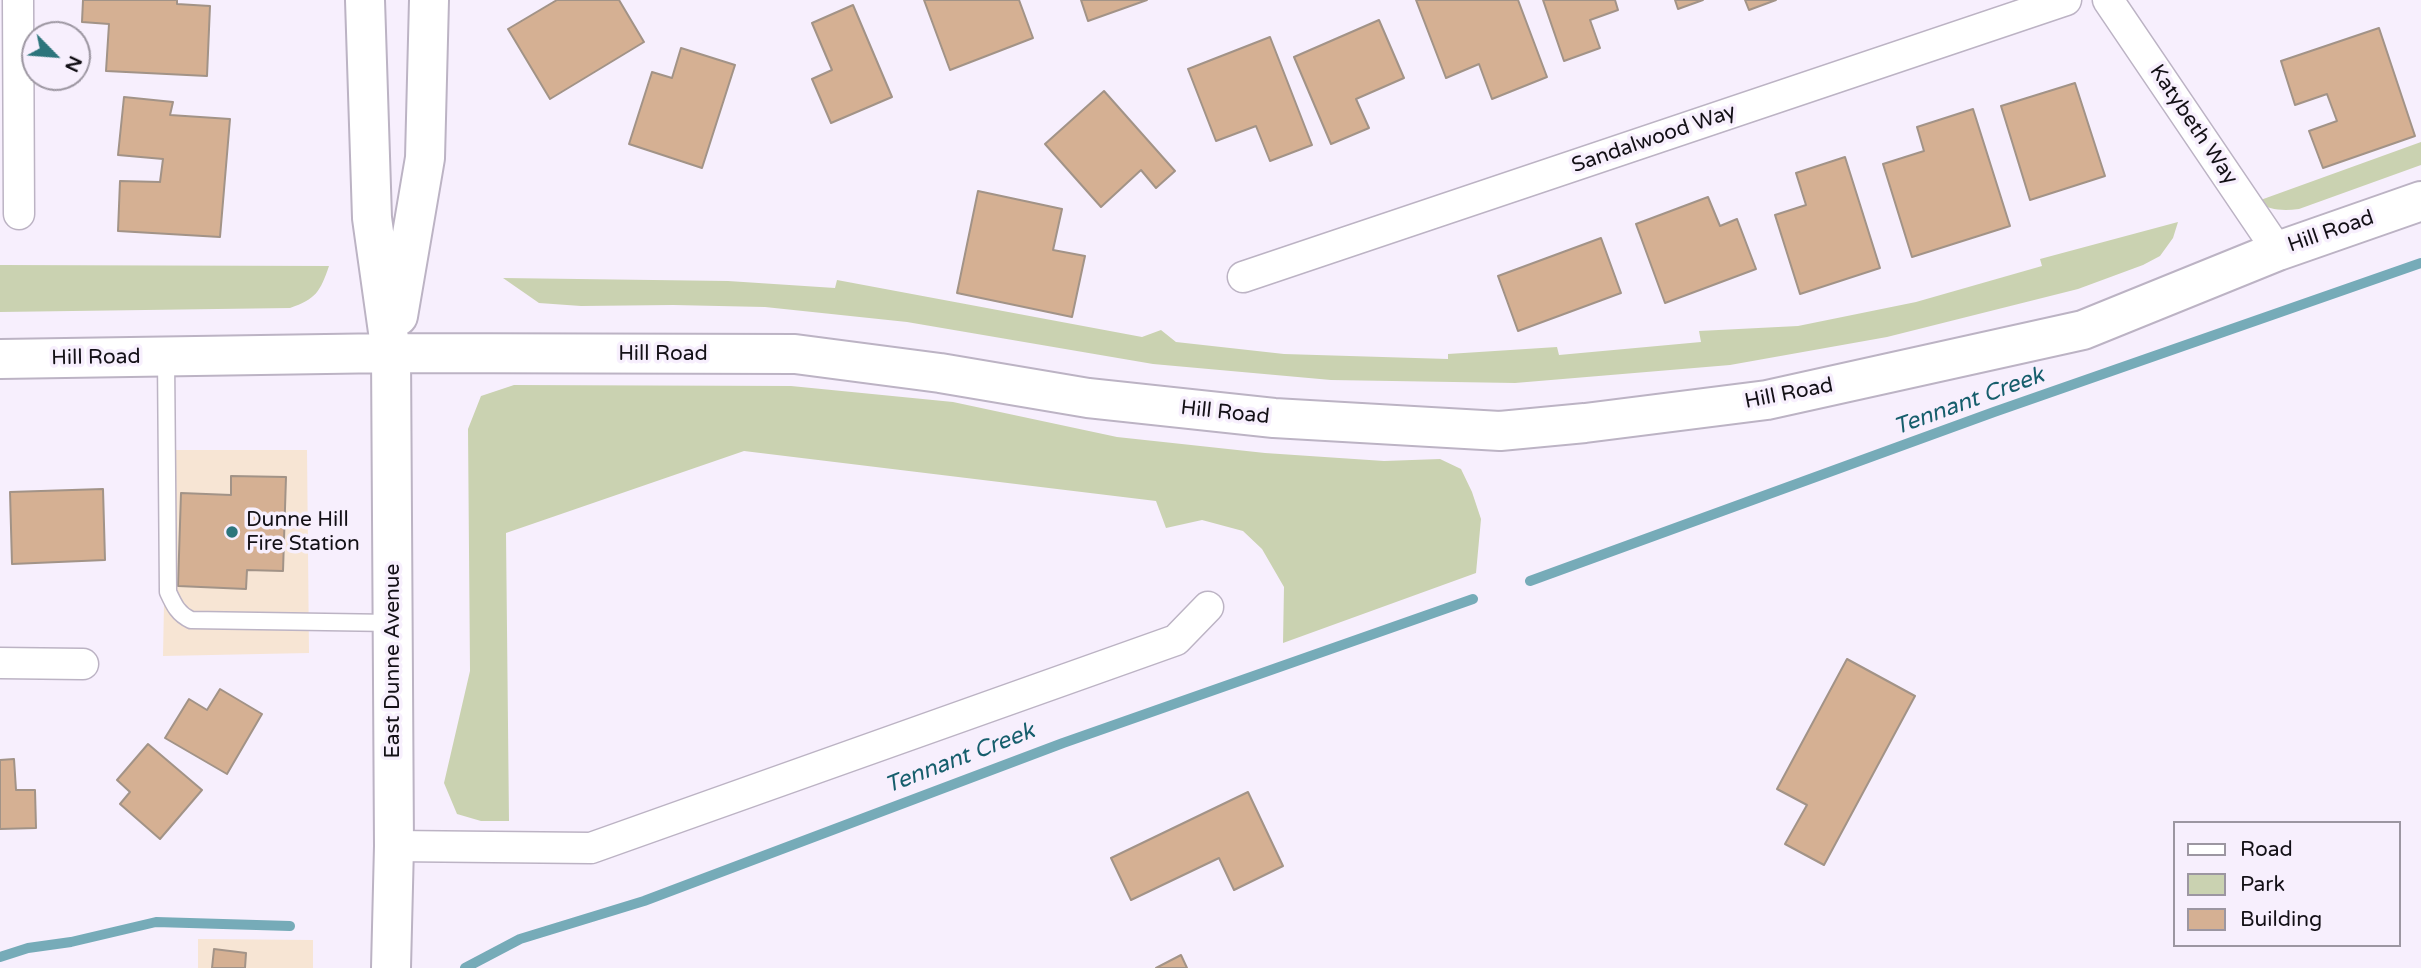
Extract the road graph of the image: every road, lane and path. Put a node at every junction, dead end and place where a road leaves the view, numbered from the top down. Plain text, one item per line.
1 (18, 0) edge
2 (365, 0) edge
3 (429, 0) edge
4 (2066, 0) edge
5 (2108, 0) edge
6 (2421, 201) edge
7 (19, 214) dead end
8 (2278, 251) junction
9 (1243, 277) dead end
10 (391, 353) junction
11 (166, 357) junction
12 (0, 359) edge
13 (1208, 607) dead end
14 (393, 623) junction
15 (0, 663) edge
16 (83, 664) dead end
17 (394, 846) junction
18 (391, 968) edge

1 - 7 street
2 - 10 main road, East Dunne Avenue
3 - 10 main road, East Dunne Avenue
4 - 9 street, Sandalwood Way
5 - 8 street, Katybeth Way
6 - 8 main road, Hill Road
8 - 10 main road, Hill Road
10 - 11 main road, Hill Road
10 - 14 main road, East Dunne Avenue
11 - 12 main road, Hill Road
11 - 14 lane
13 - 17 street
14 - 17 main road, East Dunne Avenue
15 - 16 street
17 - 18 main road, East Dunne Avenue

